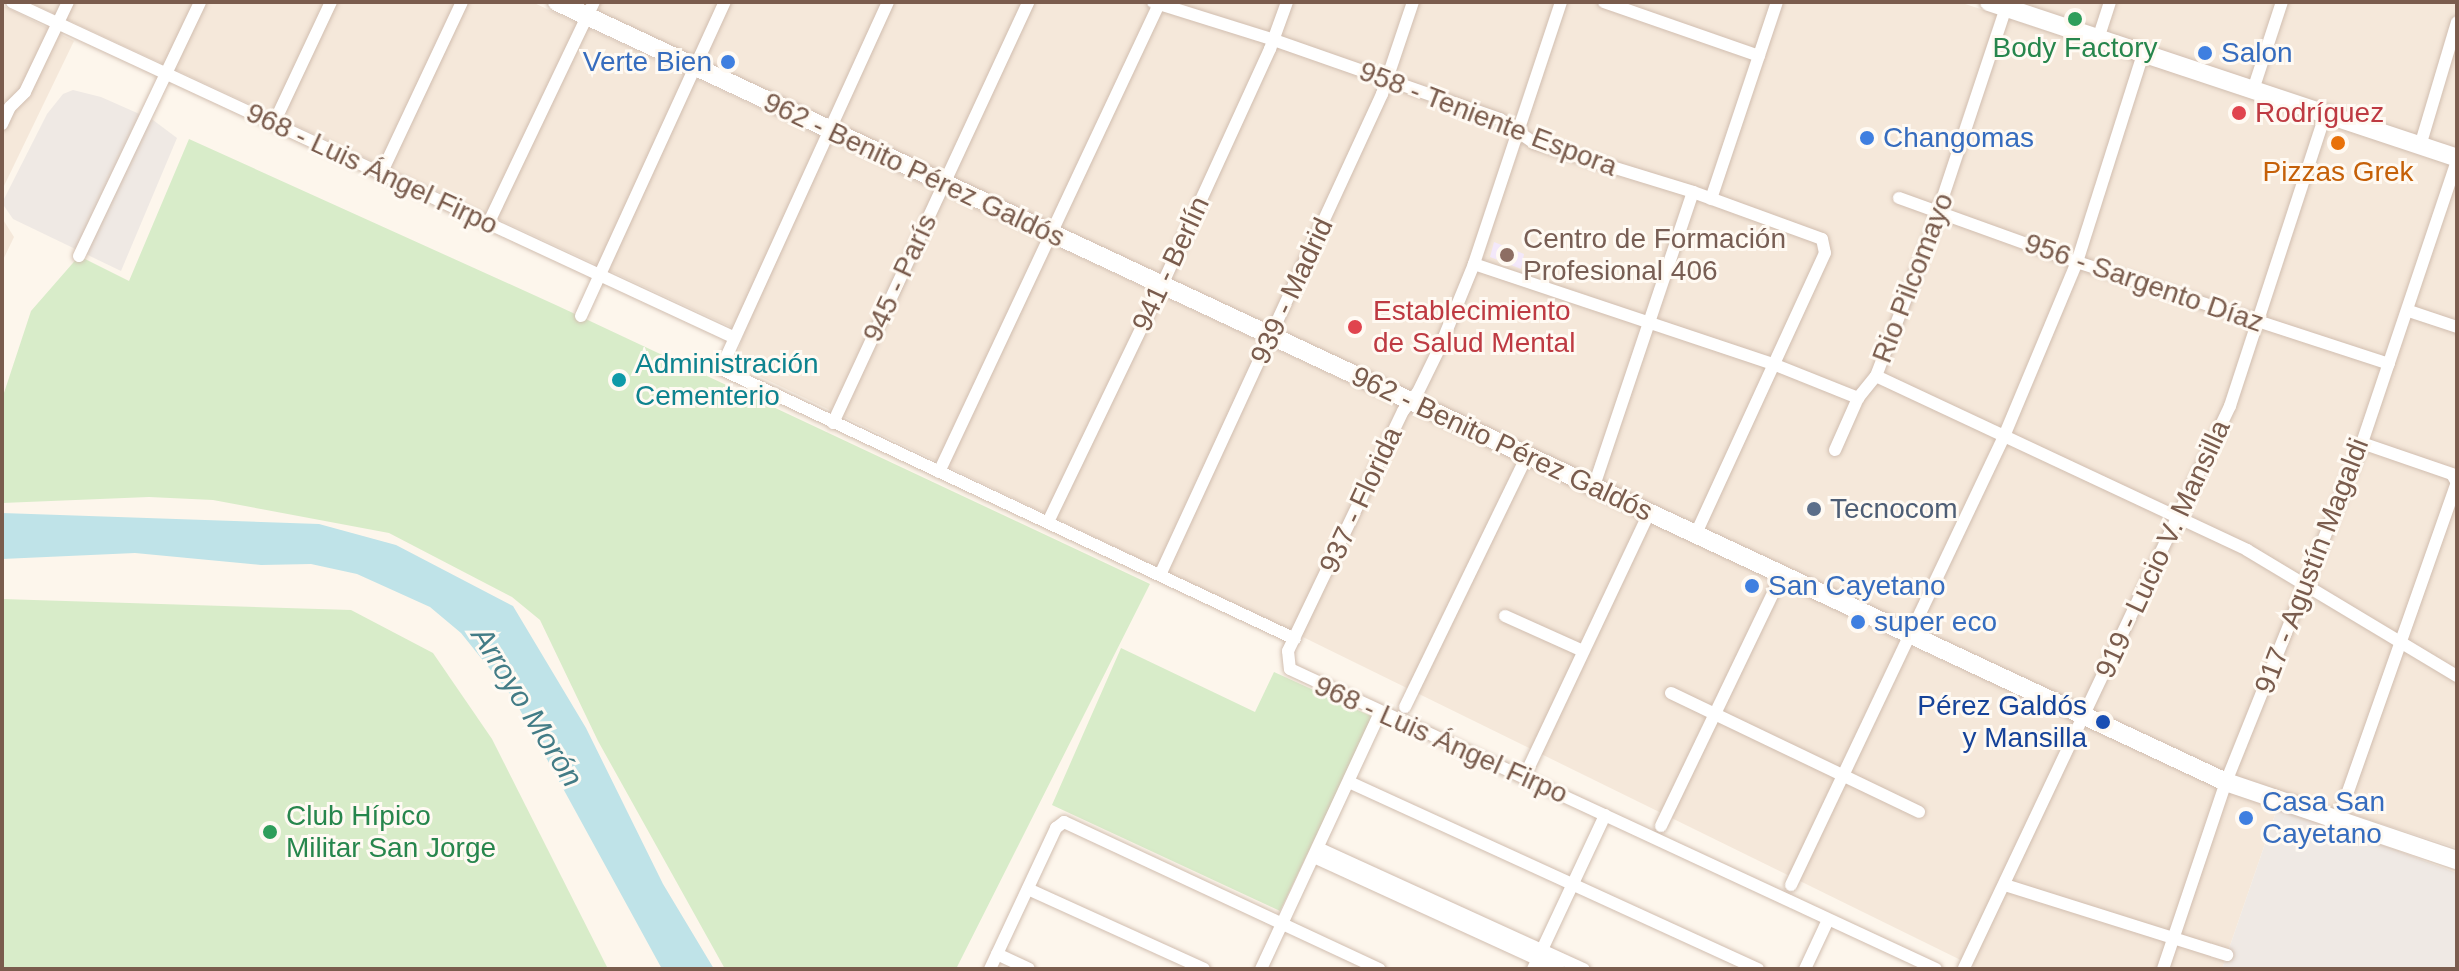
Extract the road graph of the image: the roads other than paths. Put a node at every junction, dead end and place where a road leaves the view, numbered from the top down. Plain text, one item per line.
1 (12, 2) edge
2 (68, 2) edge
3 (200, 2) edge
4 (331, 2) edge
5 (462, 2) edge
6 (557, 2) edge
7 (725, 2) edge
8 (888, 2) edge
9 (1028, 2) edge
10 (1287, 2) edge
11 (1413, 2) edge
12 (1561, 2) edge
13 (1604, 2) edge
14 (1777, 2) edge
15 (2110, 2) edge
16 (2282, 2) edge
17 (1157, 3) edge
18 (1998, 5) edge
19 (591, 9) edge
20 (2457, 22) edge
21 (58, 24) junction
22 (2098, 39) junction
23 (1274, 40) junction
24 (2143, 54) junction
25 (1759, 56) junction
26 (695, 67) junction
27 (167, 72) junction
28 (1387, 80) junction
29 (2253, 90) junction
30 (2, 93) edge
31 (16, 101) junction
32 (2325, 115) junction
33 (274, 123) junction
34 (2, 124) edge
35 (829, 130) junction
36 (1518, 131) junction
37 (2420, 146) junction
38 (2457, 160) edge
39 (381, 174) junction
40 (944, 184) junction
41 (1693, 192) junction
42 (1899, 198) dead end
43 (1711, 199) junction
44 (1938, 213) junction
45 (488, 224) junction
46 (1053, 235) junction
47 (79, 256) dead end
48 (2077, 262) junction
49 (1474, 264) junction
50 (599, 276) junction
51 (1162, 285) junction
52 (2409, 311) junction
53 (581, 316) dead end
54 (2258, 322) junction
55 (1650, 324) junction
56 (2457, 327) edge
57 (1272, 336) junction
58 (733, 337) junction
59 (1773, 364) junction
60 (2389, 364) junction
61 (1876, 376) junction
62 (1858, 398) junction
63 (1411, 402) junction
64 (833, 423) junction
65 (2005, 434) junction
66 (2362, 443) junction
67 (1835, 450) dead end
68 (1527, 456) junction
69 (939, 472) junction
70 (1594, 486) junction
71 (2455, 496) edge
72 (1649, 513) junction
73 (2177, 517) junction
74 (1048, 522) junction
75 (1696, 534) junction
76 (1160, 575) junction
77 (1782, 575) junction
78 (2307, 586) junction
79 (1505, 616) dead end
80 (1910, 635) junction
81 (1295, 639) junction
82 (2401, 645) junction
83 (1583, 651) junction
84 (2457, 676) edge
85 (1671, 693) dead end
86 (1405, 707) dead end
87 (1380, 713) junction
88 (1716, 714) junction
89 (2085, 718) junction
90 (1529, 767) dead end
91 (1844, 776) junction
92 (1349, 782) junction
93 (2226, 782) junction
94 (1919, 812) dead end
95 (1605, 815) junction
96 (2338, 820) junction
97 (1661, 826) dead end
98 (1316, 852) junction
99 (2457, 860) edge
100 (1572, 884) junction
101 (1791, 885) dead end
102 (2005, 885) junction
103 (1028, 889) junction
104 (1828, 920) junction
105 (1282, 924) junction
106 (2173, 938) junction
107 (997, 954) junction
108 (2227, 955) dead end
109 (1537, 959) edge
110 (1969, 967) edge
111 (990, 969) edge
112 (1029, 969) edge
113 (1204, 969) edge
114 (1261, 969) edge
115 (1379, 969) edge
116 (1559, 969) edge
117 (1584, 969) edge
118 (1758, 969) edge
119 (1805, 969) edge
120 (1936, 969) edge
121 (2163, 969) edge

1 - 21 street, 968 - Luis Ángel Firpo
2 - 21 street
3 - 27 street
4 - 33 street
5 - 39 street
6 - 19 main road, 962 - Benito Pérez Galdós
7 - 26 street
8 - 35 street
9 - 40 street, 945 - París
10 - 23 street, 941 - Berlín
11 - 28 street, 939 - Madrid
12 - 36 street, 937 - Florida
13 - 25 street
14 - 25 street
15 - 22 street
16 - 29 street
17 - 23 street, 958 - Teniente Espora
17 - 46 street
18 - 22 main road
18 - 44 street, Rio Pilcomayo
19 - 26 main road, 962 - Benito Pérez Galdós
19 - 45 street
20 - 37 street
21 - 27 street, 968 - Luis Ángel Firpo
21 - 31 street
22 - 24 main road
23 - 28 street, 958 - Teniente Espora
23 - 51 street, 941 - Berlín
24 - 29 main road
24 - 48 street
25 - 43 street
26 - 35 main road, 962 - Benito Pérez Galdós
26 - 50 street
27 - 33 street, 968 - Luis Ángel Firpo
27 - 47 street
28 - 36 street, 958 - Teniente Espora
28 - 57 street, 939 - Madrid
29 - 32 main road
30 - 31 street
31 - 34 street
32 - 37 main road
32 - 54 street, 919 - Lucio V. Mansilla
33 - 39 street, 968 - Luis Ángel Firpo
35 - 40 main road, 962 - Benito Pérez Galdós
35 - 58 street
36 - 41 street, 958 - Teniente Espora
36 - 49 street, 937 - Florida
37 - 38 main road
38 - 52 street, 917 - Agustín Magaldi
39 - 45 street, 968 - Luis Ángel Firpo
40 - 46 main road, 962 - Benito Pérez Galdós
40 - 64 street, 945 - París
41 - 43 street, 958 - Teniente Espora
41 - 55 street
42 - 44 street, 956 - Sargento Díaz
43 - 59 street, 958 - Teniente Espora
44 - 48 street, 956 - Sargento Díaz
44 - 61 street, Rio Pilcomayo
45 - 50 street, 968 - Luis Ángel Firpo
46 - 51 main road, 962 - Benito Pérez Galdós
46 - 69 street
48 - 54 street, 956 - Sargento Díaz
48 - 65 street
49 - 55 street
49 - 63 street, 937 - Florida
50 - 53 street
50 - 58 street, 968 - Luis Ángel Firpo
51 - 57 main road, 962 - Benito Pérez Galdós
51 - 74 street, 941 - Berlín
52 - 56 street
52 - 60 street, 917 - Agustín Magaldi
54 - 60 street, 956 - Sargento Díaz
54 - 73 street, 919 - Lucio V. Mansilla
55 - 59 street
55 - 70 street
57 - 63 main road, 962 - Benito Pérez Galdós
57 - 76 street, 939 - Madrid
58 - 64 street, 968 - Luis Ángel Firpo
59 - 62 street
59 - 75 street
60 - 66 street, 917 - Agustín Magaldi
61 - 62 street, Rio Pilcomayo
61 - 65 street
62 - 67 street, Rio Pilcomayo
63 - 68 main road, 962 - Benito Pérez Galdós
63 - 81 street, 937 - Florida
64 - 69 street, 968 - Luis Ángel Firpo
65 - 73 street
65 - 80 street
66 - 71 street
66 - 78 street, 917 - Agustín Magaldi
68 - 70 main road, 962 - Benito Pérez Galdós
68 - 86 street
69 - 74 street, 968 - Luis Ángel Firpo
70 - 72 main road, 962 - Benito Pérez Galdós
71 - 82 street
72 - 75 main road, 962 - Benito Pérez Galdós
72 - 83 street
73 - 78 street
73 - 89 street, 919 - Lucio V. Mansilla
74 - 76 street, 968 - Luis Ángel Firpo
75 - 77 main road, 962 - Benito Pérez Galdós
76 - 81 street, 968 - Luis Ángel Firpo
77 - 80 main road, 962 - Benito Pérez Galdós
77 - 88 street
78 - 82 street
78 - 93 street, 917 - Agustín Magaldi
79 - 83 street
80 - 89 main road, 962 - Benito Pérez Galdós
80 - 91 street
81 - 87 street, 968 - Luis Ángel Firpo
82 - 84 street
82 - 96 street
83 - 90 street
85 - 88 street
87 - 92 street
87 - 95 street, 968 - Luis Ángel Firpo
88 - 91 street
88 - 97 street
89 - 93 main road, 962 - Benito Pérez Galdós
89 - 102 street, 919 - Lucio V. Mansilla
91 - 94 street
91 - 101 street
92 - 98 street
92 - 100 street
93 - 96 main road, 962 - Benito Pérez Galdós
93 - 106 street, 917 - Agustín Magaldi
95 - 100 street
95 - 104 street, 968 - Luis Ángel Firpo
96 - 99 main road, 962 - Benito Pérez Galdós
98 - 105 street
98 - 109 street
100 - 109 street
100 - 118 street
102 - 106 street
102 - 110 street, 919 - Lucio V. Mansilla
103 - 105 street
103 - 107 street
103 - 113 street
104 - 119 street
104 - 120 street, 968 - Luis Ángel Firpo
105 - 114 street
105 - 115 street
106 - 108 street
106 - 121 street, 917 - Agustín Magaldi
107 - 111 street
107 - 112 street
109 - 116 street
109 - 117 street

